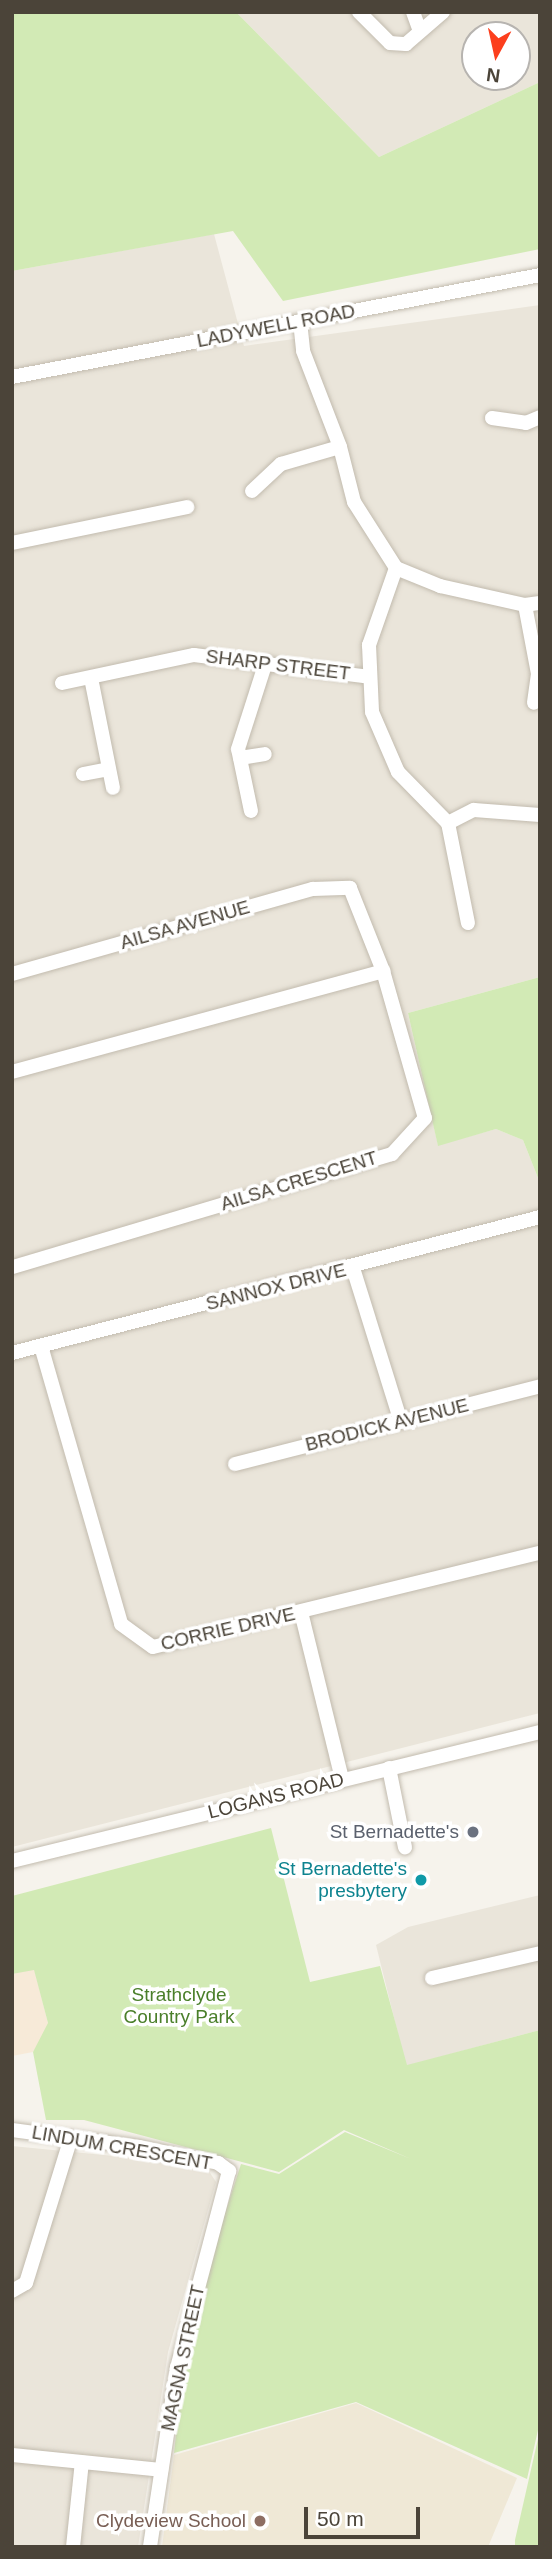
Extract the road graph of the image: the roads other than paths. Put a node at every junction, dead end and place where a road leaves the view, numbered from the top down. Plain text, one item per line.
1 (359, 12) edge
2 (413, 12) edge
3 (443, 12) edge
4 (420, 31) junction
5 (540, 275) edge
6 (300, 321) junction
7 (12, 377) edge
8 (540, 416) edge
9 (492, 418) dead end
10 (340, 447) junction
11 (252, 491) dead end
12 (187, 507) dead end
13 (12, 543) edge
14 (396, 568) junction
15 (533, 604) edge
16 (266, 662) junction
17 (539, 674) edge
18 (370, 677) junction
19 (91, 678) junction
20 (62, 683) dead end
21 (534, 703) dead end
22 (265, 754) dead end
23 (240, 758) junction
24 (109, 769) junction
25 (83, 774) dead end
26 (113, 788) dead end
27 (251, 811) dead end
28 (540, 815) edge
29 (448, 823) junction
30 (356, 895) joint
31 (468, 923) dead end
32 (383, 971) junction
33 (12, 974) edge
34 (12, 1072) edge
35 (540, 1217) edge
36 (12, 1267) edge
37 (353, 1268) junction
38 (41, 1346) junction
39 (12, 1353) edge
40 (540, 1386) edge
41 (401, 1422) junction
42 (235, 1464) dead end
43 (540, 1553) edge
44 (301, 1612) junction
45 (540, 1732) edge
46 (389, 1768) junction
47 (342, 1779) junction
48 (405, 1847) dead end
49 (12, 1861) edge
50 (540, 1953) edge
51 (432, 1978) dead end
52 (12, 2130) edge
53 (71, 2138) junction
54 (229, 2171) joint
55 (12, 2291) edge
56 (12, 2455) edge
57 (82, 2462) junction
58 (161, 2470) junction
59 (73, 2547) edge
60 (150, 2547) edge

1 - 4 street
2 - 4 street
3 - 4 street
5 - 6 street, LADYWELL ROAD
6 - 7 street, LADYWELL ROAD
6 - 10 street
8 - 9 street
10 - 11 street
10 - 14 street
12 - 13 street
14 - 15 street
14 - 18 street
15 - 17 street
16 - 18 street, SHARP STREET
16 - 19 street, SHARP STREET
16 - 23 street
17 - 21 street
18 - 29 street
19 - 20 street, SHARP STREET
19 - 24 street
22 - 23 street
23 - 27 street
24 - 25 street
24 - 26 street
28 - 29 street
29 - 31 street
30 - 32 street, AILSA CRESCENT
30 - 33 street, AILSA AVENUE
32 - 34 street
32 - 36 street, AILSA CRESCENT
35 - 37 street, SANNOX DRIVE
37 - 38 street, SANNOX DRIVE
37 - 41 street
38 - 39 street, SANNOX DRIVE
38 - 44 street, CORRIE DRIVE
40 - 41 street, BRODICK AVENUE
41 - 42 street, BRODICK AVENUE
43 - 44 street, CORRIE DRIVE
44 - 47 street
45 - 46 street, LOGANS ROAD
46 - 47 street, LOGANS ROAD
46 - 48 street
47 - 49 street, LOGANS ROAD
50 - 51 street
52 - 53 street, LINDUM CRESCENT
53 - 54 street, LINDUM CRESCENT
53 - 55 street
54 - 58 street, MAGNA STREET
56 - 57 street
57 - 58 street
57 - 59 street
58 - 60 street, MAGNA STREET

